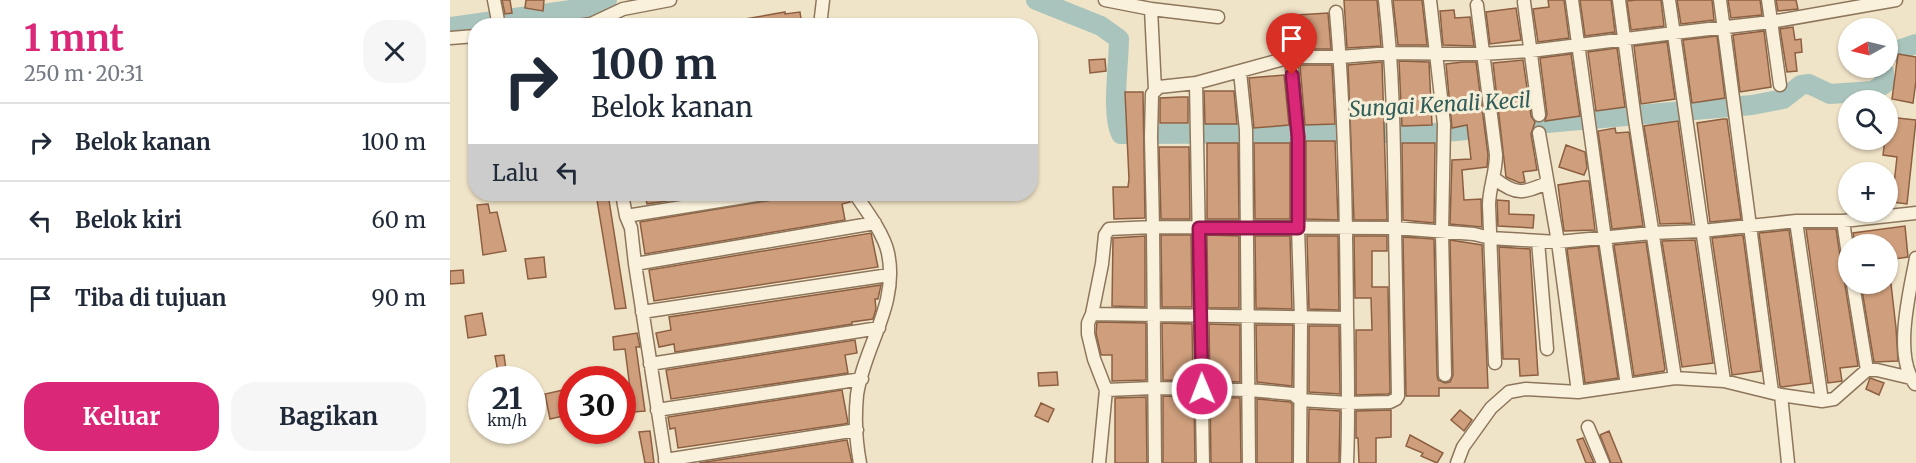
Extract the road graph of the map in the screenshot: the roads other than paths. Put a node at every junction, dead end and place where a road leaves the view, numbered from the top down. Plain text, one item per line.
1 (494, 0) edge
2 (670, 0) edge
3 (823, 0) edge
4 (1105, 0) edge
5 (1385, 0) edge
6 (1430, 0) edge
7 (1572, 0) edge
8 (1619, 0) edge
9 (1669, 0) edge
10 (1720, 0) edge
11 (1768, 0) edge
12 (1896, 0) edge
13 (1119, 2) edge
14 (1524, 2) dead end
15 (1477, 5) dead end
16 (1151, 9) junction
17 (1336, 12) dead end
18 (1218, 17) dead end
19 (498, 18) edge
20 (605, 18) edge
21 (821, 18) edge
22 (1771, 22) junction
23 (1724, 27) junction
24 (1674, 33) junction
25 (468, 37) edge
26 (450, 38) edge
27 (1624, 39) junction
28 (1579, 44) junction
29 (1531, 51) junction
30 (1391, 53) junction
31 (1435, 54) junction
32 (1482, 54) junction
33 (1291, 57) junction
34 (1340, 57) junction
35 (1240, 72) junction
36 (1197, 83) junction
37 (1780, 85) dead end
38 (1155, 90) junction
39 (1539, 115) dead end
40 (1539, 133) dead end
41 (1495, 179) junction
42 (1547, 183) junction
43 (623, 201) edge
44 (720, 201) edge
45 (860, 201) edge
46 (1916, 213) edge
47 (1898, 215) edge
48 (626, 216) junction
49 (1838, 220) edge
50 (1796, 221) junction
51 (875, 223) junction
52 (1750, 225) junction
53 (1154, 227) junction
54 (1199, 228) junction
55 (1247, 228) junction
56 (1298, 228) junction
57 (1347, 228) junction
58 (1395, 228) junction
59 (1702, 231) junction
60 (1442, 232) junction
61 (1652, 233) junction
62 (1490, 238) junction
63 (1605, 239) junction
64 (1538, 241) junction
65 (1558, 242) junction
66 (1916, 258) edge
67 (634, 264) junction
68 (889, 275) junction
69 (1855, 294) edge
70 (642, 312) junction
71 (1092, 314) junction
72 (1154, 316) junction
73 (1200, 317) junction
74 (1248, 318) junction
75 (1301, 318) junction
76 (1347, 318) junction
77 (879, 328) junction
78 (1547, 349) dead end
79 (1495, 363) dead end
80 (650, 364) junction
81 (1867, 370) junction
82 (1445, 375) dead end
83 (1675, 378) junction
84 (862, 379) junction
85 (1724, 381) junction
86 (1914, 382) edge
87 (1627, 385) junction
88 (1154, 388) junction
89 (1202, 389) junction
90 (1106, 390) junction
91 (1250, 390) junction
92 (1578, 392) junction
93 (1777, 394) junction
94 (1300, 400) junction
95 (1822, 401) junction
96 (1349, 403) junction
97 (657, 410) junction
98 (1588, 427) dead end
99 (857, 430) junction
100 (665, 462) edge
101 (860, 463) edge
102 (1099, 463) edge
103 (1155, 463) edge
104 (1203, 463) edge
105 (1249, 463) edge
106 (1300, 463) edge
107 (1347, 463) edge
108 (1456, 463) edge
109 (1603, 463) edge
110 (1788, 463) edge

1 - 19 street
2 - 20 street
3 - 21 street
4 - 13 street
5 - 30 street
6 - 31 street
7 - 28 street
8 - 27 street
9 - 24 street
10 - 23 street
11 - 22 street
12 - 22 street
13 - 16 street
14 - 29 street
15 - 32 street
16 - 18 street
16 - 38 street
17 - 34 street
22 - 23 street
22 - 37 street
23 - 24 street
23 - 52 street
24 - 27 street
24 - 59 street
25 - 26 street
27 - 28 street
27 - 61 street
28 - 29 street
28 - 63 street
29 - 32 street
29 - 39 street
30 - 31 street
30 - 34 street
30 - 58 street
31 - 32 street
31 - 60 street
32 - 41 street
33 - 34 street
33 - 35 street
33 - 56 street
34 - 57 street
35 - 36 street
35 - 55 street
36 - 38 street
36 - 54 street
38 - 53 street
40 - 42 street
41 - 42 street
41 - 62 street
42 - 65 street
43 - 48 street
44 - 48 street
45 - 51 street
46 - 47 street
48 - 67 street
49 - 50 street
50 - 52 street
50 - 95 street
51 - 67 street
51 - 68 street
52 - 59 street
52 - 93 street
53 - 54 street
53 - 71 street
53 - 72 street
54 - 55 street
54 - 73 street
55 - 56 street
55 - 74 street
56 - 57 street
56 - 75 street
57 - 58 street
57 - 76 street
58 - 60 street
58 - 96 street
59 - 61 street
59 - 85 street
60 - 62 street
60 - 82 street
61 - 63 street
61 - 83 street
62 - 64 street
62 - 79 street
63 - 65 street
63 - 87 street
64 - 65 street
64 - 78 street
65 - 92 street
66 - 86 street
67 - 70 street
68 - 70 street
68 - 77 street
69 - 81 street
70 - 80 street
71 - 72 street
71 - 90 street
72 - 73 street
72 - 88 street
73 - 74 street
73 - 89 street
74 - 75 street
74 - 91 street
75 - 76 street
75 - 94 street
76 - 96 street
77 - 80 street
77 - 84 street
80 - 97 street
81 - 86 street
81 - 95 street
83 - 85 street
83 - 87 street
84 - 97 street
84 - 99 street
85 - 93 street
87 - 92 street
88 - 89 street
88 - 90 street
88 - 103 street
89 - 91 street
89 - 104 street
90 - 102 street
91 - 94 street
91 - 105 street
92 - 108 street
93 - 95 street
93 - 110 street
94 - 96 street
94 - 106 street
96 - 107 street
97 - 100 street
98 - 109 street
99 - 100 street
99 - 101 street

